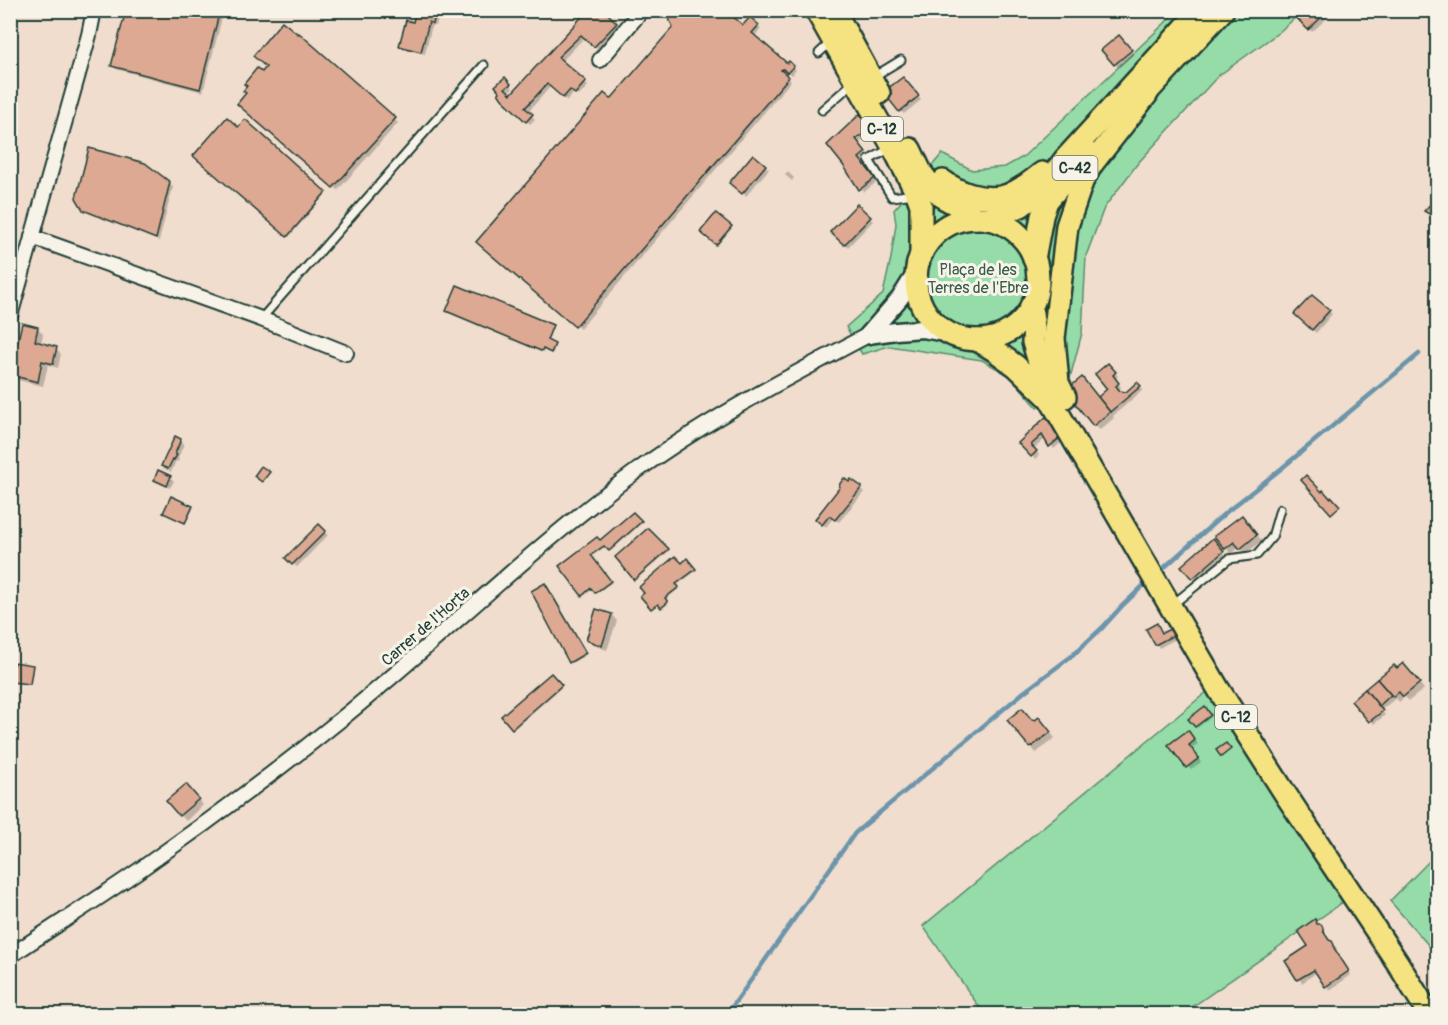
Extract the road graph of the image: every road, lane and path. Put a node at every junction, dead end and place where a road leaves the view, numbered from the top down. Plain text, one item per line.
1 (94, 10) edge
2 (642, 10) edge
3 (816, 10) edge
4 (834, 10) edge
5 (1201, 10) edge
6 (1223, 10) edge
7 (600, 60) dead end
8 (901, 60) dead end
9 (484, 65) dead end
10 (863, 79) junction
11 (1147, 94) junction
12 (822, 110) dead end
13 (896, 139) junction
14 (1065, 159) junction
15 (982, 219) junction
16 (32, 237) junction
17 (1034, 258) junction
18 (919, 263) junction
19 (1031, 306) junction
20 (10, 316) edge
21 (261, 319) junction
22 (951, 334) junction
23 (868, 335) junction
24 (977, 340) junction
25 (346, 353) dead end
26 (1050, 399) junction
27 (1107, 496) junction
28 (1280, 509) dead end
29 (1174, 616) junction
30 (10, 956) edge
31 (1429, 1014) edge

1 - 16 street
2 - 7 street
3 - 10 main road, C-12
4 - 10 main road, C-12
5 - 14 main road, C-42
6 - 11 main road, C-42
8 - 10 lane
9 - 21 lane
10 - 12 lane
10 - 13 main road, C-12
11 - 17 main road, C-42
11 - 27 main road
13 - 14 main road
13 - 15 main road, C-12
13 - 18 main road, C-12
14 - 15 main road, C-42
15 - 17 main road, C-12
15 - 18 main road
16 - 20 street
16 - 21 street
17 - 19 main road, C-12
18 - 22 main road, C-12
18 - 23 street
19 - 24 main road, C-12
19 - 26 main road, C-12
21 - 25 street
22 - 23 street
22 - 24 main road, C-12
23 - 30 street, Carrer de l'Horta
24 - 26 main road, C-12
26 - 27 main road, C-12
27 - 29 main road, C-12
28 - 29 lane
29 - 31 main road, C-12

